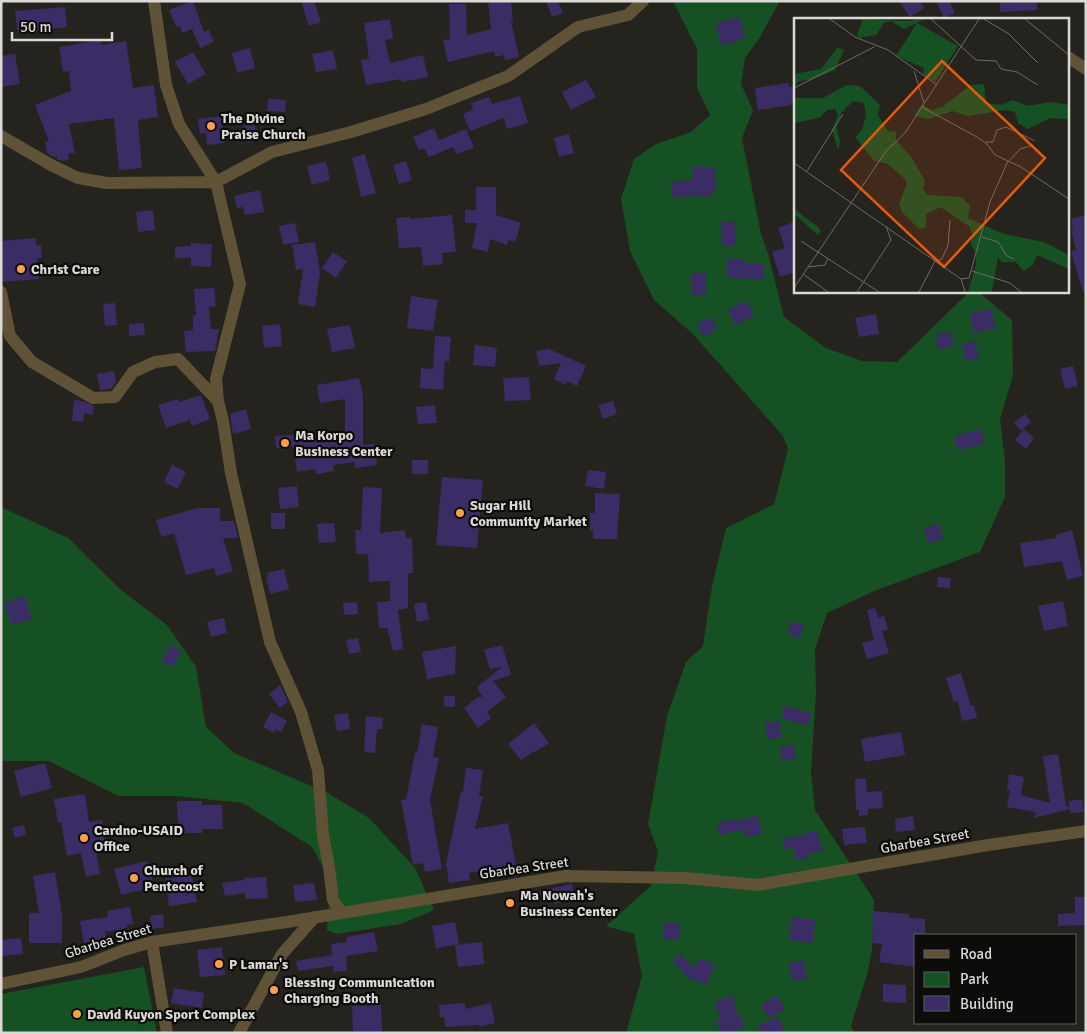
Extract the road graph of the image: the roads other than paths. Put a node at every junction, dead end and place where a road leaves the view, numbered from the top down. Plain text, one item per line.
1 (154, 1) edge
2 (643, 1) edge
3 (1070, 58) edge
4 (1086, 69) edge
5 (1, 136) edge
6 (216, 182) junction
7 (1, 292) edge
8 (218, 400) junction
9 (1086, 831) edge
10 (340, 912) junction
11 (315, 917) junction
12 (152, 942) junction
13 (1, 984) edge
14 (167, 1033) edge
15 (239, 1033) edge

1 - 6 street
2 - 6 street
3 - 4 street
5 - 6 street
6 - 8 street
7 - 8 street
8 - 10 street
9 - 10 street, Gbarbea Street
10 - 11 street, Gbarbea Street
11 - 12 street, Gbarbea Street
11 - 15 street
12 - 13 street, Gbarbea Street
12 - 14 street

